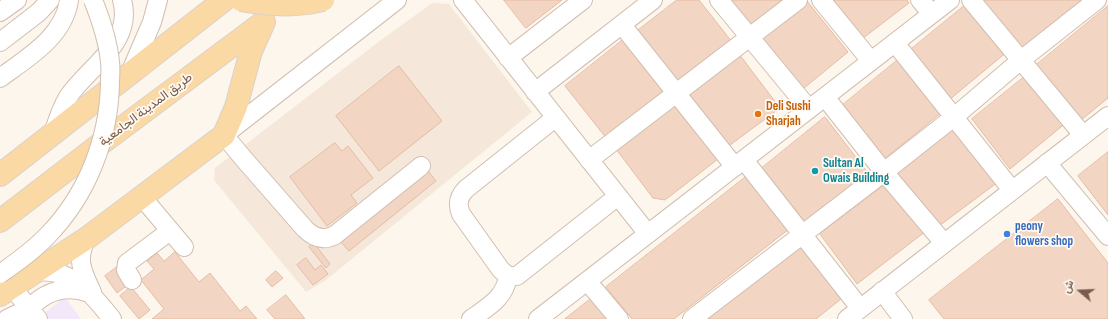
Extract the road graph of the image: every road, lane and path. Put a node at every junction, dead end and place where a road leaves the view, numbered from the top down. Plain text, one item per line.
1 (17, 0) edge
2 (50, 0) edge
3 (69, 0) edge
4 (93, 0) edge
5 (122, 0) edge
6 (158, 0) edge
7 (224, 0) edge
8 (240, 0) edge
9 (292, 0) edge
10 (323, 0) edge
11 (397, 0) edge
12 (463, 0) edge
13 (583, 0) edge
14 (653, 0) edge
15 (719, 0) edge
16 (798, 0) edge
17 (820, 0) edge
18 (920, 0) edge
19 (950, 0) edge
20 (972, 0) edge
21 (1097, 0) edge
22 (0, 12) edge
23 (932, 14) junction
24 (264, 22) junction
25 (622, 25) junction
26 (750, 37) junction
27 (0, 42) edge
28 (895, 43) junction
29 (508, 58) junction
30 (1021, 60) junction
31 (872, 61) junction
32 (130, 74) junction
33 (0, 78) edge
34 (535, 92) junction
35 (676, 93) junction
36 (825, 97) junction
37 (809, 110) junction
38 (1108, 116) edge
39 (954, 117) junction
40 (556, 118) junction
41 (53, 134) junction
42 (224, 134) junction
43 (1083, 135) junction
44 (103, 142) junction
45 (589, 160) junction
46 (739, 163) junction
47 (1047, 163) junction
48 (421, 166) dead end
49 (884, 172) junction
50 (0, 175) edge
51 (1012, 190) junction
52 (618, 196) junction
53 (142, 197) junction
54 (0, 221) edge
55 (170, 231) junction
56 (648, 234) junction
57 (802, 235) junction
58 (1108, 236) edge
59 (87, 238) junction
60 (944, 243) junction
61 (184, 247) dead end
62 (36, 272) junction
63 (508, 276) junction
64 (132, 280) dead end
65 (588, 281) junction
66 (2, 284) edge
67 (882, 291) junction
68 (93, 295) junction
69 (33, 314) edge
70 (854, 314) edge
71 (8, 319) edge
72 (112, 319) edge
73 (471, 319) edge
74 (538, 319) edge
75 (619, 319) edge
76 (692, 319) edge
77 (903, 319) edge

1 - 22 street
2 - 27 street
3 - 33 street
4 - 66 street, bridge
5 - 41 street
6 - 32 street
7 - 32 main road
8 - 10 main road, bridge
9 - 24 main road, طريق المدينة الجامعية
11 - 42 street
12 - 29 street
13 - 29 street
14 - 25 street
15 - 26 street
16 - 26 street
17 - 31 street
18 - 23 street
19 - 23 street
20 - 30 street
21 - 30 street
23 - 28 street
24 - 42 main road
24 - 44 main road, طريق المدينة الجامعية
25 - 34 street
25 - 35 street
26 - 35 street
26 - 37 street
28 - 31 street
28 - 39 street
29 - 34 street
30 - 39 street
30 - 43 street
31 - 36 street
32 - 41 main road
34 - 40 street
35 - 45 street
35 - 46 street
36 - 37 street
36 - 49 street
37 - 46 street
38 - 43 street
39 - 49 street
39 - 51 street
40 - 45 street
40 - 63 street
41 - 50 main road
42 - 48 street
42 - 53 main road
43 - 47 street
44 - 54 main road, طريق المدينة الجامعية
44 - 66 main road
45 - 52 street
46 - 56 street
46 - 57 street
47 - 51 street
47 - 58 street
49 - 57 street
49 - 60 street
51 - 60 street
52 - 56 street
52 - 63 street
53 - 55 street
53 - 59 main road
55 - 61 street
55 - 64 street
56 - 65 street
57 - 70 street
57 - 76 street
59 - 62 main road
59 - 68 street
60 - 67 street
62 - 66 main road
62 - 68 street
63 - 73 street
65 - 74 street
65 - 75 street
66 - 69 street
67 - 70 street
67 - 77 street
68 - 69 street
68 - 72 street
69 - 71 street

